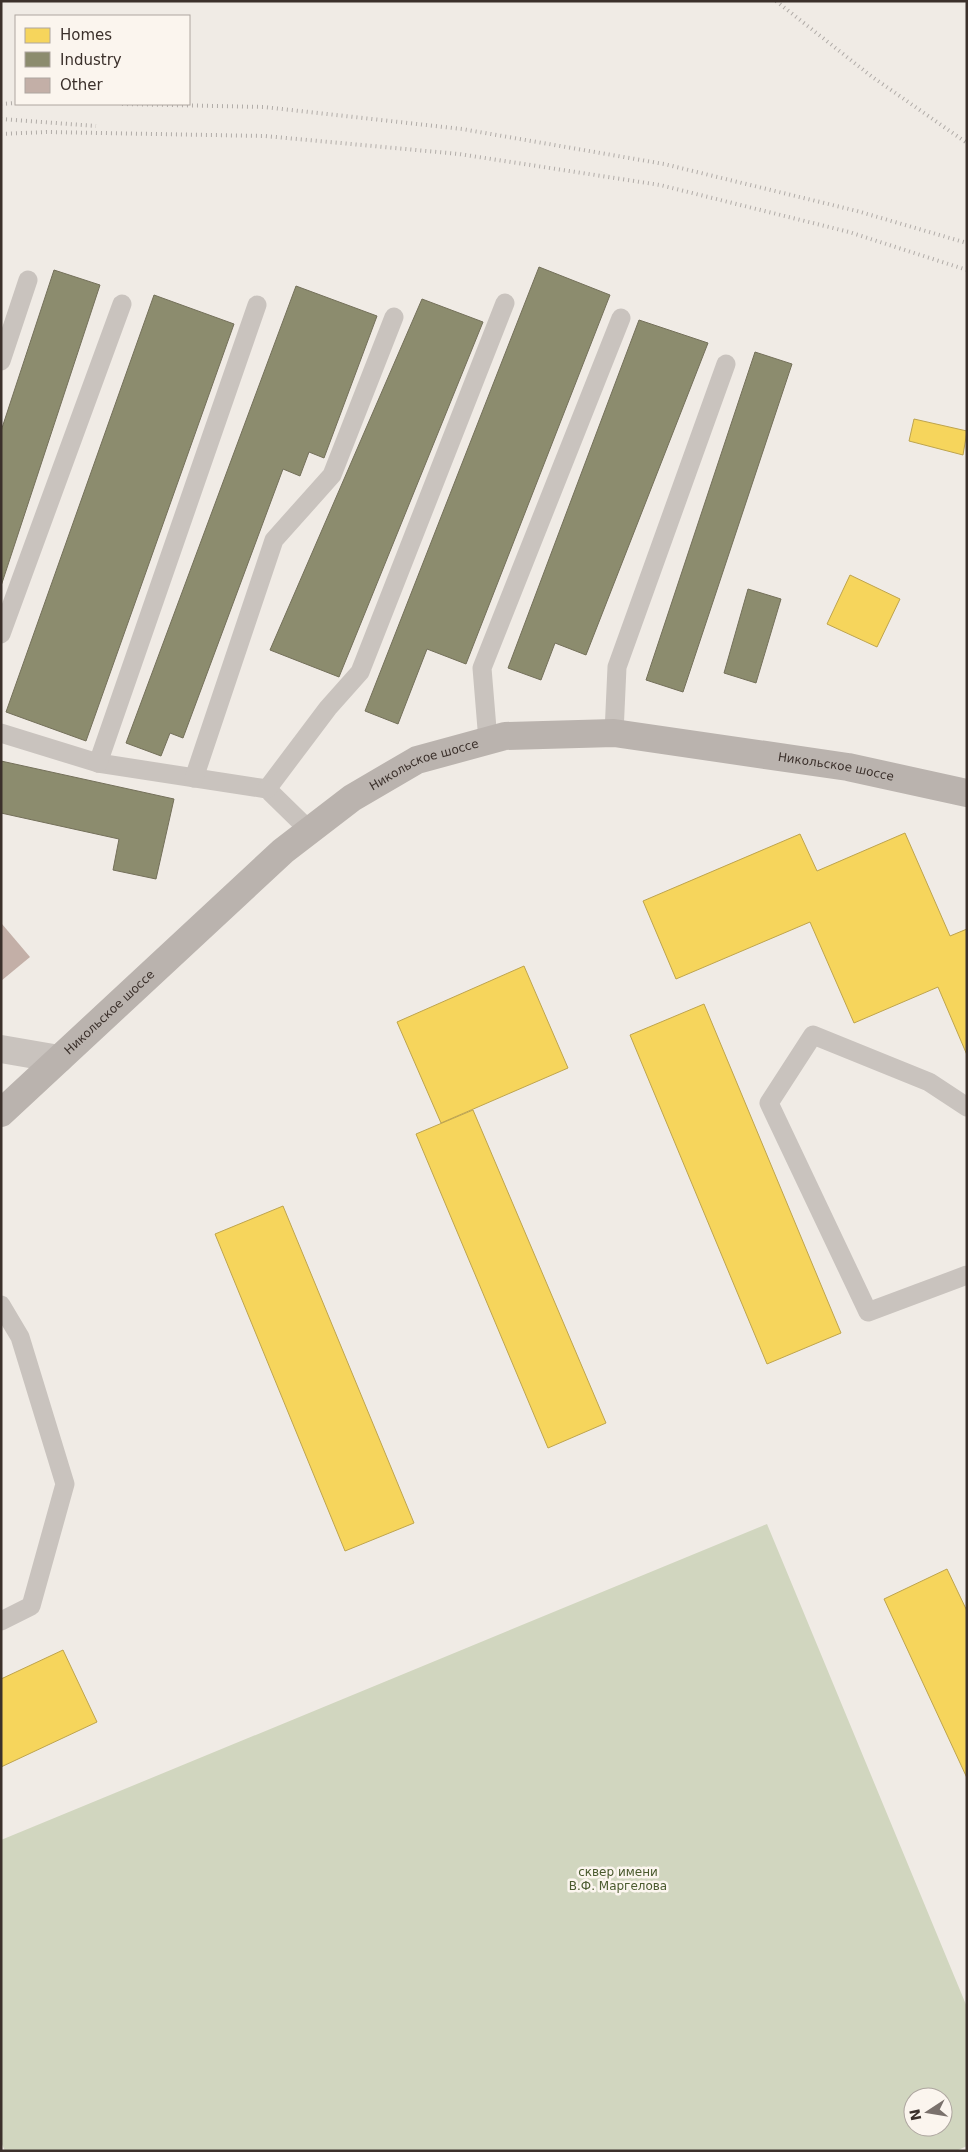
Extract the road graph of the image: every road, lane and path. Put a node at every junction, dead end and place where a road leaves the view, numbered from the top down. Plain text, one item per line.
1 (28, 280) dead end
2 (505, 303) dead end
3 (122, 304) dead end
4 (257, 305) dead end
5 (394, 317) dead end
6 (621, 318) dead end
7 (1, 361) edge
8 (726, 364) dead end
9 (1, 634) edge
10 (1, 733) edge
11 (614, 734) junction
12 (488, 741) junction
13 (98, 763) junction
14 (194, 778) junction
15 (267, 789) junction
16 (967, 794) edge
17 (310, 830) junction
18 (1, 1049) edge
19 (59, 1059) junction
20 (967, 1107) edge
21 (1, 1113) edge
22 (967, 1275) edge
23 (1, 1305) edge
24 (1, 1621) edge

1 - 7 lane
2 - 15 lane
3 - 9 lane
4 - 13 lane
5 - 14 lane
6 - 12 lane
8 - 11 lane
10 - 13 lane
11 - 12 street, Никольское шоссе
11 - 16 street, Никольское шоссе
12 - 17 street, Никольское шоссе
13 - 14 lane
14 - 15 lane
15 - 17 lane
17 - 19 street, Никольское шоссе
18 - 19 street
19 - 21 street, Никольское шоссе
20 - 22 lane
23 - 24 lane

